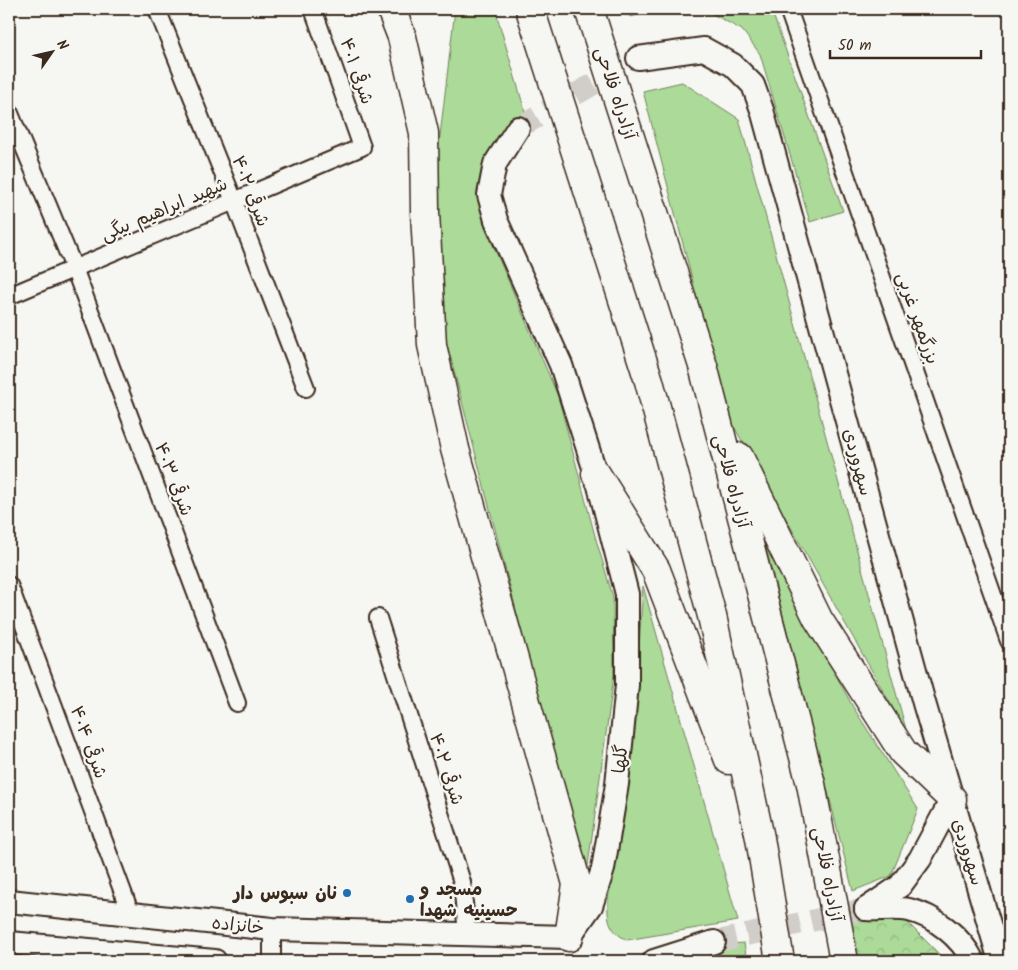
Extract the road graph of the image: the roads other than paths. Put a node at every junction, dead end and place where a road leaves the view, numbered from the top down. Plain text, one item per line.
1 (157, 9) edge
2 (314, 9) edge
3 (391, 9) edge
4 (530, 9) edge
5 (589, 9) edge
6 (788, 9) edge
7 (638, 58) tunnel mouth
8 (9, 111) edge
9 (518, 128) tunnel mouth
10 (362, 146) joint
11 (234, 201) junction
12 (74, 268) junction
13 (9, 296) edge
14 (306, 388) dead end
15 (711, 398) junction
16 (596, 474) junction
17 (9, 585) edge
18 (378, 618) dead end
19 (1009, 641) edge
20 (237, 703) dead end
21 (952, 799) junction
22 (760, 838) junction
23 (9, 900) edge
24 (131, 914) junction
25 (272, 929) junction
26 (468, 934) junction
27 (569, 937) junction
28 (714, 942) tunnel mouth
29 (9, 943) edge
30 (216, 961) edge
31 (272, 961) edge
32 (654, 961) edge
33 (780, 961) edge
34 (844, 961) edge
35 (973, 961) edge
36 (1000, 961) edge

1 - 11 street, ۴۰۲ شرقی
2 - 10 street, ۴۰۱ شرقی
3 - 27 highway
4 - 22 highway
5 - 15 highway, آزادراه فلاحی
6 - 19 street, بزرگمهر غربی
7 - 21 main road, سهروردی
8 - 12 street, ۴۰۳ شرقی
9 - 16 main road, گلها
10 - 11 street, شهید ابراهیم بیگی
11 - 12 street, شهید ابراهیم بیگی
11 - 14 street, ۴۰۲ شرقی
12 - 13 street, شهید ابراهیم بیگی
12 - 20 street, ۴۰۳ شرقی
15 - 21 highway
15 - 34 highway, آزادراه فلاحی
16 - 22 highway
16 - 27 main road, گلها
17 - 24 street, ۴۰۴ شرقی
18 - 26 street, ۴۰۲ شرقی
21 - 35 main road
21 - 36 main road, سهروردی
22 - 33 highway
23 - 24 main road, خانزاده
24 - 25 main road, خانزاده
25 - 26 main road, خانزاده
25 - 31 street
26 - 27 main road
28 - 32 main road
29 - 30 main road

